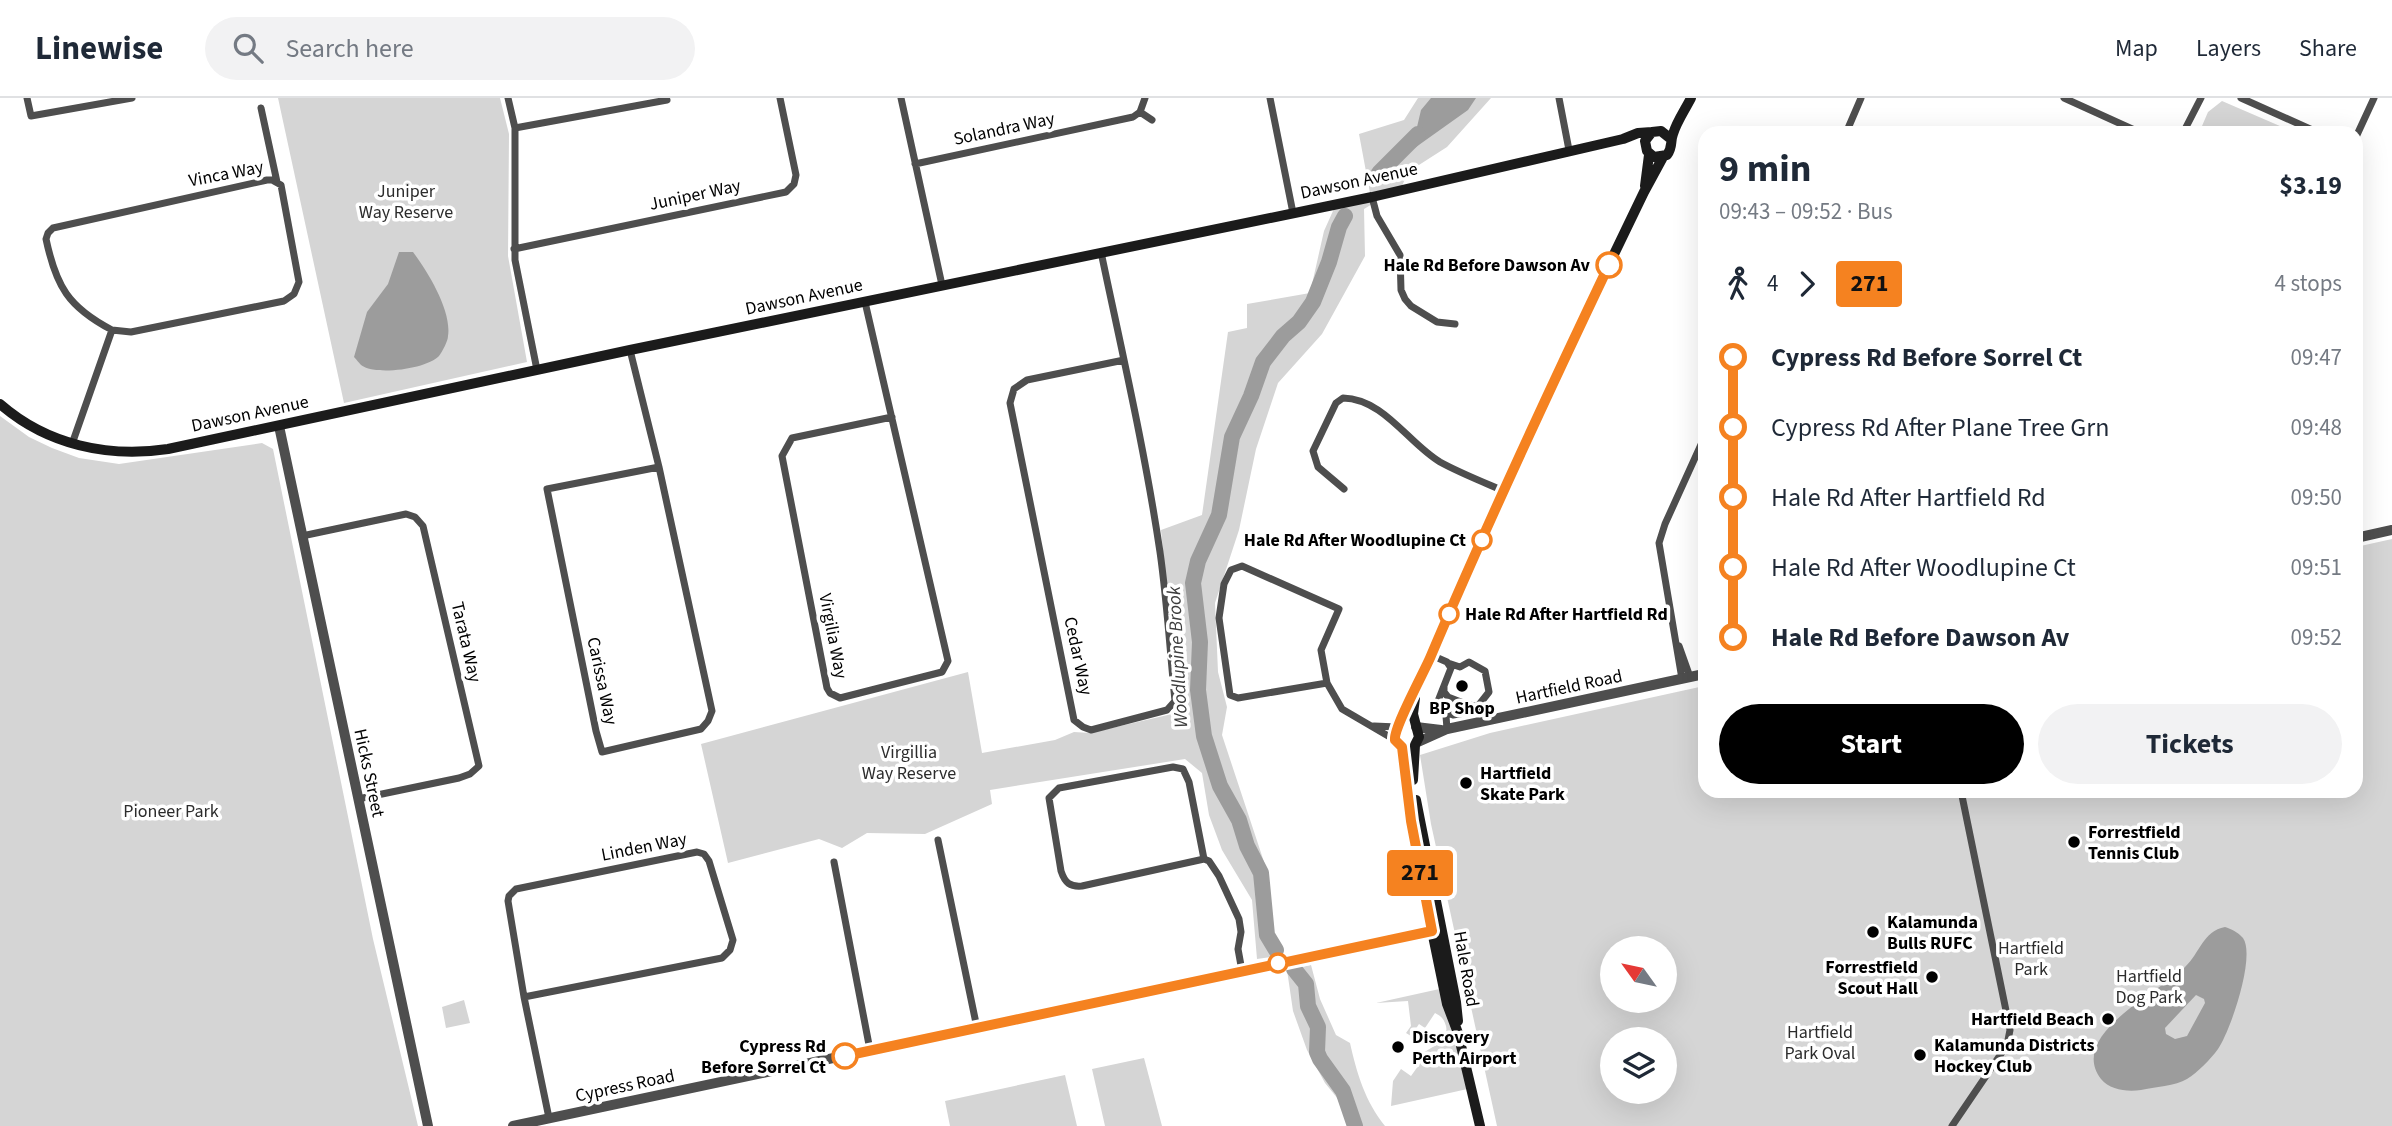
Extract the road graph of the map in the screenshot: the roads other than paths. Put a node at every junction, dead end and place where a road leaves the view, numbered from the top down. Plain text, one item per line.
1 (27, 98) edge
2 (132, 98) edge
3 (508, 98) edge
4 (780, 98) edge
5 (901, 98) edge
6 (1145, 98) edge
7 (1270, 98) edge
8 (1559, 98) edge
9 (1684, 98) edge
10 (1691, 98) edge
11 (1861, 98) edge
12 (2064, 98) edge
13 (2201, 98) edge
14 (2241, 98) edge
15 (2374, 98) edge
16 (667, 100) dead end
17 (261, 108) dead end
18 (1140, 112) junction
19 (1152, 120) dead end
20 (1849, 126) edge
21 (2126, 126) edge
22 (2187, 126) edge
23 (2303, 126) edge
24 (2361, 126) edge
25 (515, 128) junction
26 (1657, 132) junction
27 (1623, 139) junction
28 (1671, 139) junction
29 (1569, 150) junction
30 (1648, 153) junction
31 (1664, 157) junction
32 (915, 164) junction
33 (277, 181) junction
34 (1644, 192) junction
35 (1372, 197) junction
36 (1293, 213) junction
37 (514, 249) junction
38 (1101, 252) junction
39 (942, 285) junction
40 (865, 302) junction
41 (1455, 324) dead end
42 (113, 330) junction
43 (630, 350) junction
44 (1124, 360) junction
45 (537, 370) junction
46 (0, 404) edge
47 (892, 417) junction
48 (279, 426) junction
49 (72, 444) junction
50 (1698, 451) edge
51 (659, 467) junction
52 (1344, 489) dead end
53 (1504, 491) junction
54 (2392, 530) edge
55 (302, 536) junction
56 (2363, 536) edge
57 (1431, 655) junction
58 (1447, 662) junction
59 (1698, 675) edge
60 (1686, 678) junction
61 (1328, 683) junction
62 (1444, 685) junction
63 (1416, 692) junction
64 (1476, 709) junction
65 (1444, 712) junction
66 (1485, 718) junction
67 (1415, 725) junction
68 (1373, 726) junction
69 (1398, 726) junction
70 (1444, 730) junction
71 (1416, 743) junction
72 (1399, 744) junction
73 (1962, 798) edge
74 (358, 799) junction
75 (938, 840) dead end
76 (1204, 859) junction
77 (834, 862) dead end
78 (1437, 930) junction
79 (1242, 971) junction
80 (524, 997) junction
81 (977, 1028) junction
82 (870, 1050) junction
83 (549, 1118) junction
84 (428, 1126) edge
85 (513, 1126) edge
86 (1480, 1126) edge
87 (1952, 1126) edge

1 - 2 street
3 - 25 street
4 - 37 street, Juniper Way
5 - 32 street
6 - 18 street
7 - 36 street
8 - 29 street
9 - 26 main road
10 - 28 main road
11 - 20 street
12 - 21 street
13 - 22 street
14 - 23 street
15 - 24 street
16 - 25 street
17 - 33 street
18 - 19 street
18 - 32 street, Solandra Way
25 - 37 street
26 - 27 main road, Dawson Avenue
26 - 28 main road
26 - 30 main road
27 - 29 main road, Dawson Avenue
27 - 30 main road
28 - 31 main road
29 - 35 main road, Dawson Avenue
30 - 31 main road
30 - 34 main road, Hale Road
31 - 34 main road, Hale Road
32 - 39 street
33 - 42 street, Vinca Way
33 - 42 street, Vinca Way
34 - 53 main road, Hale Road
35 - 36 main road, Dawson Avenue
35 - 41 street
36 - 38 main road, Dawson Avenue
37 - 45 street
38 - 39 main road, Dawson Avenue
38 - 44 street, Cedar Way
39 - 40 main road, Dawson Avenue
40 - 43 main road, Dawson Avenue
40 - 47 street, Virgilia Way
42 - 49 street
43 - 45 main road, Dawson Avenue
43 - 51 street, Carissa Way
44 - 44 street, Cedar Way
45 - 48 main road, Dawson Avenue
46 - 49 main road, Dawson Avenue
47 - 47 street, Virgilia Way
48 - 49 main road, Dawson Avenue
48 - 55 street, Hicks Street
50 - 60 street
51 - 51 street, Carissa Way
52 - 53 street
53 - 57 main road, Hale Road
54 - 56 street
55 - 74 street, Hicks Street
55 - 74 street, Tarata Way
57 - 58 street
57 - 63 main road, Hale Road
58 - 62 street
58 - 64 street
59 - 60 street, Hartfield Road
60 - 66 street, Hartfield Road
61 - 61 street
61 - 68 street
62 - 64 street
62 - 65 street
63 - 67 main road, Hale Road
63 - 69 main road, Hale Road
64 - 65 street
64 - 66 street
65 - 70 street
66 - 70 street, Hartfield Road
67 - 69 main road
67 - 70 street, Hartfield Road
67 - 71 main road, Hale Road
68 - 69 street
68 - 72 street
69 - 72 main road, Hale Road
70 - 71 street, Hartfield Road
71 - 72 main road
71 - 78 main road, Hale Road
72 - 78 main road, Hale Road
73 - 87 street
74 - 84 street, Hicks Street
75 - 81 street
76 - 76 street
76 - 79 street
77 - 82 street
78 - 79 street, Cypress Road
78 - 86 main road, Hale Road
79 - 81 street, Cypress Road
80 - 80 street, Linden Way
80 - 83 street, Linden Way
81 - 82 street, Cypress Road
82 - 83 street, Cypress Road
83 - 85 street, Cypress Road

